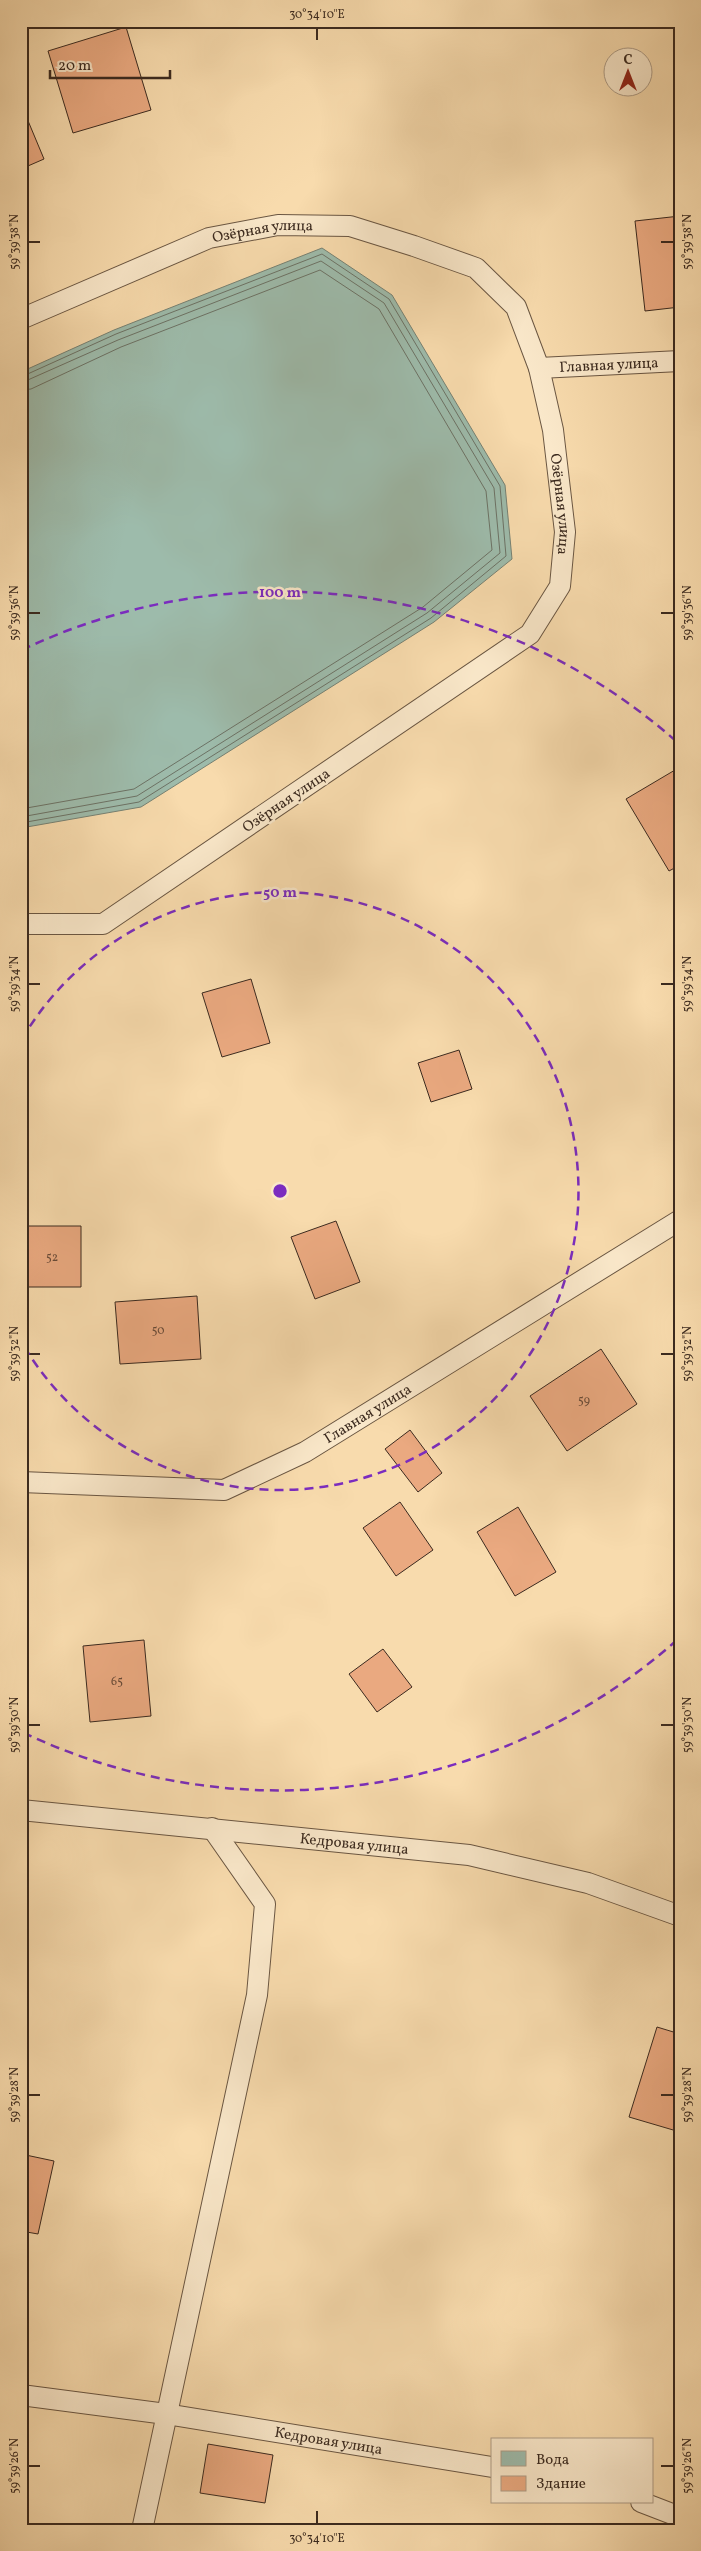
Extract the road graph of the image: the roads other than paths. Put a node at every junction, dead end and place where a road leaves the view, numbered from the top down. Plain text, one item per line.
1 (21, 318) edge
2 (680, 361) edge
3 (539, 368) junction
4 (21, 924) edge
5 (680, 1220) edge
6 (21, 1482) edge
7 (21, 1810) edge
8 (212, 1828) junction
9 (680, 1916) edge
10 (21, 2395) edge
11 (166, 2414) junction
12 (491, 2467) edge
13 (645, 2504) edge
14 (680, 2517) edge
15 (142, 2530) edge

1 - 3 lane, Озёрная улица
2 - 3 lane, Главная улица
3 - 4 lane, Озёрная улица
5 - 6 lane, Главная улица
7 - 8 lane, Кедровая улица
8 - 9 lane, Кедровая улица
8 - 11 lane
10 - 11 lane, Кедровая улица
11 - 12 lane, Кедровая улица
11 - 15 lane
13 - 14 lane

